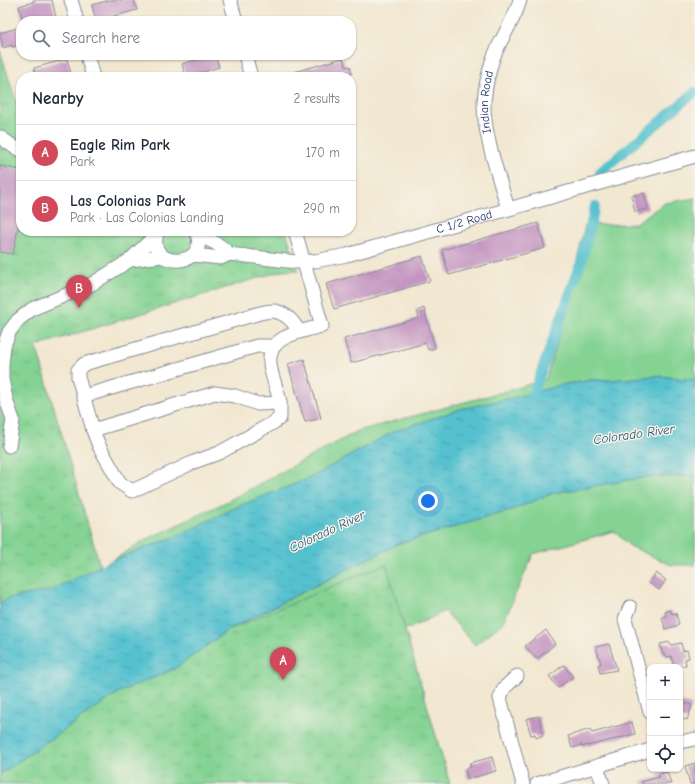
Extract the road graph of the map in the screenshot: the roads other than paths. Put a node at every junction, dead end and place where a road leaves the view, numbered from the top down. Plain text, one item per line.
1 (71, 0) edge
2 (230, 0) edge
3 (520, 0) edge
4 (76, 16) edge
5 (235, 16) edge
6 (88, 60) edge
7 (246, 60) edge
8 (92, 72) edge
9 (250, 72) edge
10 (0, 137) edge
11 (16, 149) edge
12 (695, 156) edge
13 (508, 209) junction
14 (154, 236) edge
15 (157, 236) edge
16 (197, 236) edge
17 (202, 236) edge
18 (296, 236) edge
19 (229, 254) junction
20 (193, 255) junction
21 (162, 256) junction
22 (130, 260) junction
23 (303, 262) junction
24 (299, 332) junction
25 (273, 346) junction
26 (84, 396) junction
27 (280, 403) junction
28 (93, 430) junction
29 (9, 446) dead end
30 (630, 607) dead end
31 (517, 676) dead end
32 (647, 701) edge
33 (695, 739) edge
34 (683, 741) edge
35 (647, 751) edge
36 (597, 767) junction
37 (523, 784) edge
38 (537, 784) edge
39 (603, 784) edge

1 - 4 street
2 - 5 street
3 - 13 street, Indian Road
6 - 8 street
7 - 9 street
10 - 11 street
12 - 13 street, C 1/2 Road
13 - 23 street, C 1/2 Road
14 - 22 street
15 - 21 street
16 - 20 street
17 - 19 street, C 1/2 Road
18 - 23 street
19 - 20 street, C 1/2 Road
19 - 23 street, C 1/2 Road
20 - 21 street
21 - 22 street
22 - 29 street
23 - 24 street
24 - 25 street
24 - 26 street
25 - 26 street
25 - 27 street
26 - 28 street
27 - 28 street
27 - 28 street
30 - 32 street
31 - 37 street
33 - 34 street
35 - 36 street
36 - 38 street
36 - 39 street

